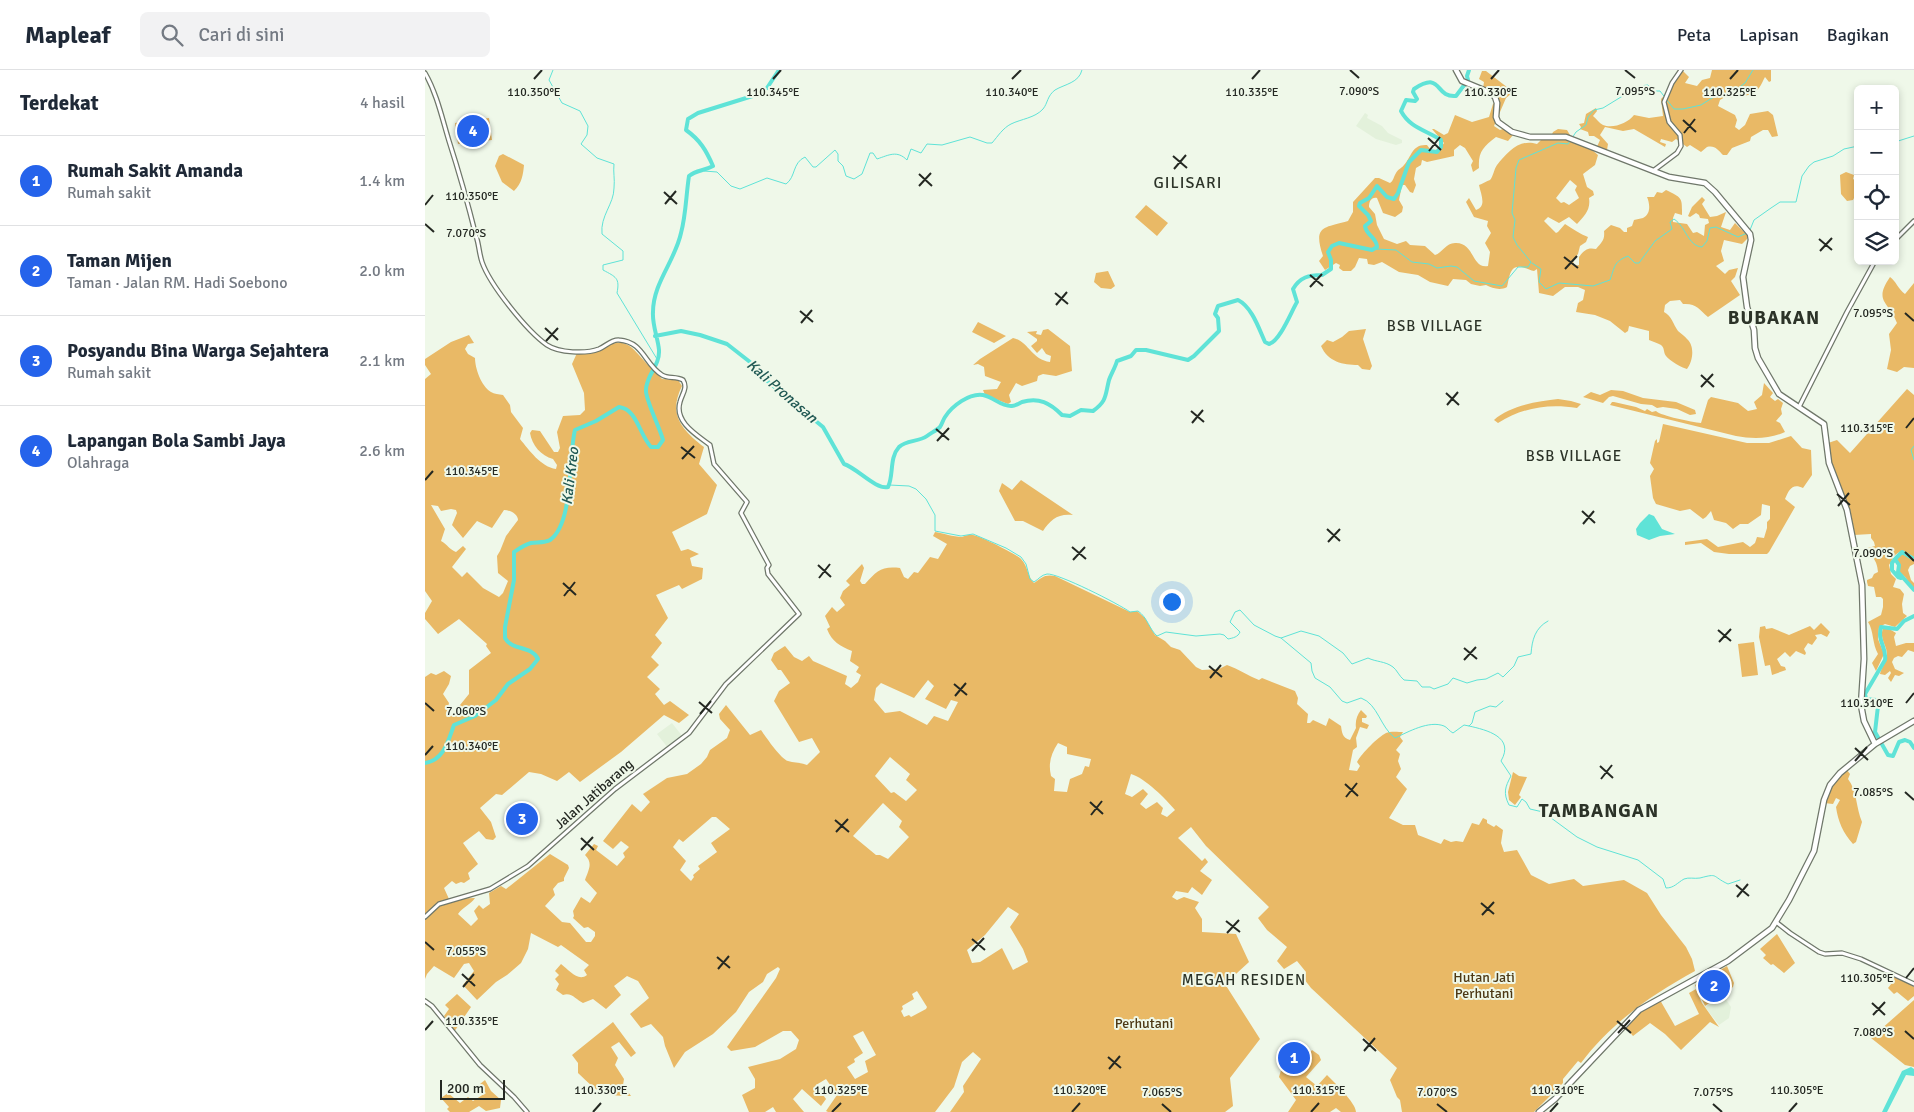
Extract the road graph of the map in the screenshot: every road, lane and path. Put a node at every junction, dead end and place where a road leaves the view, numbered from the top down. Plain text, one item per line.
1 (1456, 70) edge
2 (1681, 70) edge
3 (425, 73) edge
4 (1653, 172) junction
5 (1914, 221) edge
6 (1899, 236) edge
7 (1873, 265) edge
8 (1799, 408) junction
9 (1914, 721) edge
10 (1878, 742) junction
11 (425, 917) edge
12 (1776, 922) junction
13 (1914, 984) edge
14 (425, 1001) edge
15 (527, 1112) edge
16 (1539, 1112) edge

1 - 4 main road
2 - 4 main road
3 - 11 main road, Jalan Jatibarang
4 - 8 main road
5 - 6 main road
7 - 8 main road
8 - 10 main road
9 - 10 main road
10 - 12 main road
12 - 13 main road
12 - 16 main road
14 - 15 main road

